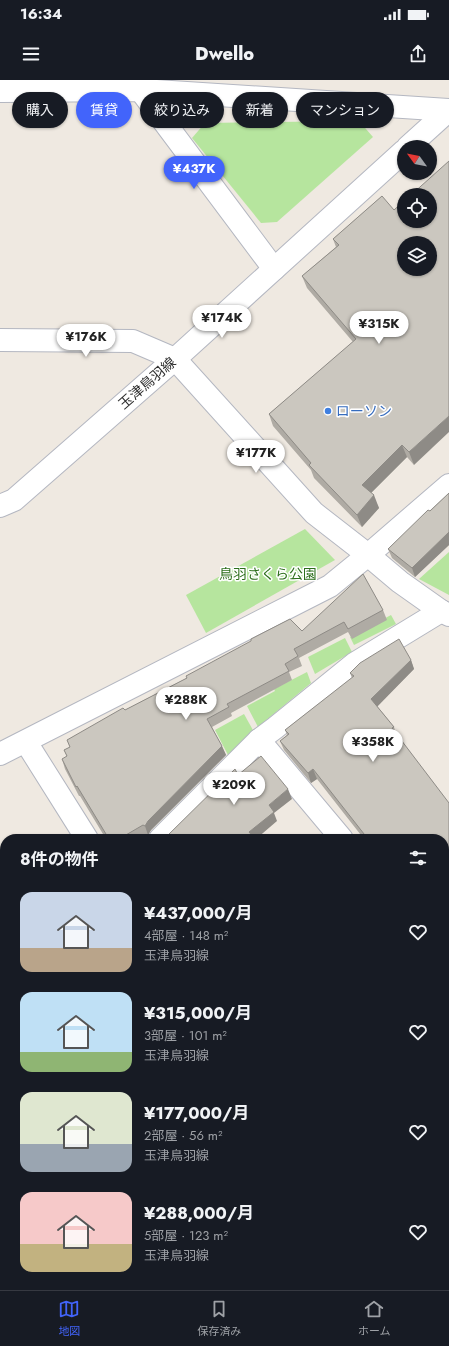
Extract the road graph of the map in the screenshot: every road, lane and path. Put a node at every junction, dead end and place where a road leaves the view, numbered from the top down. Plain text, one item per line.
1 (142, 83) edge
2 (0, 91) edge
3 (449, 110) edge
4 (416, 140) edge
5 (397, 157) edge
6 (274, 269) junction
7 (0, 340) edge
8 (175, 359) junction
9 (449, 485) edge
10 (7, 503) edge
11 (368, 555) junction
12 (445, 613) edge
13 (259, 740) junction
14 (26, 742) junction
15 (0, 754) edge
16 (84, 834) edge
17 (165, 834) edge
18 (338, 834) edge

1 - 2 street
1 - 3 street
1 - 6 street
3 - 4 street
5 - 6 street, 玉津鳥羽線
6 - 8 street, 玉津鳥羽線
7 - 8 street
8 - 10 street, 玉津鳥羽線
8 - 11 street
9 - 11 street
11 - 12 street
11 - 14 street
12 - 13 street
13 - 17 street
13 - 18 street
14 - 15 street
14 - 16 street

